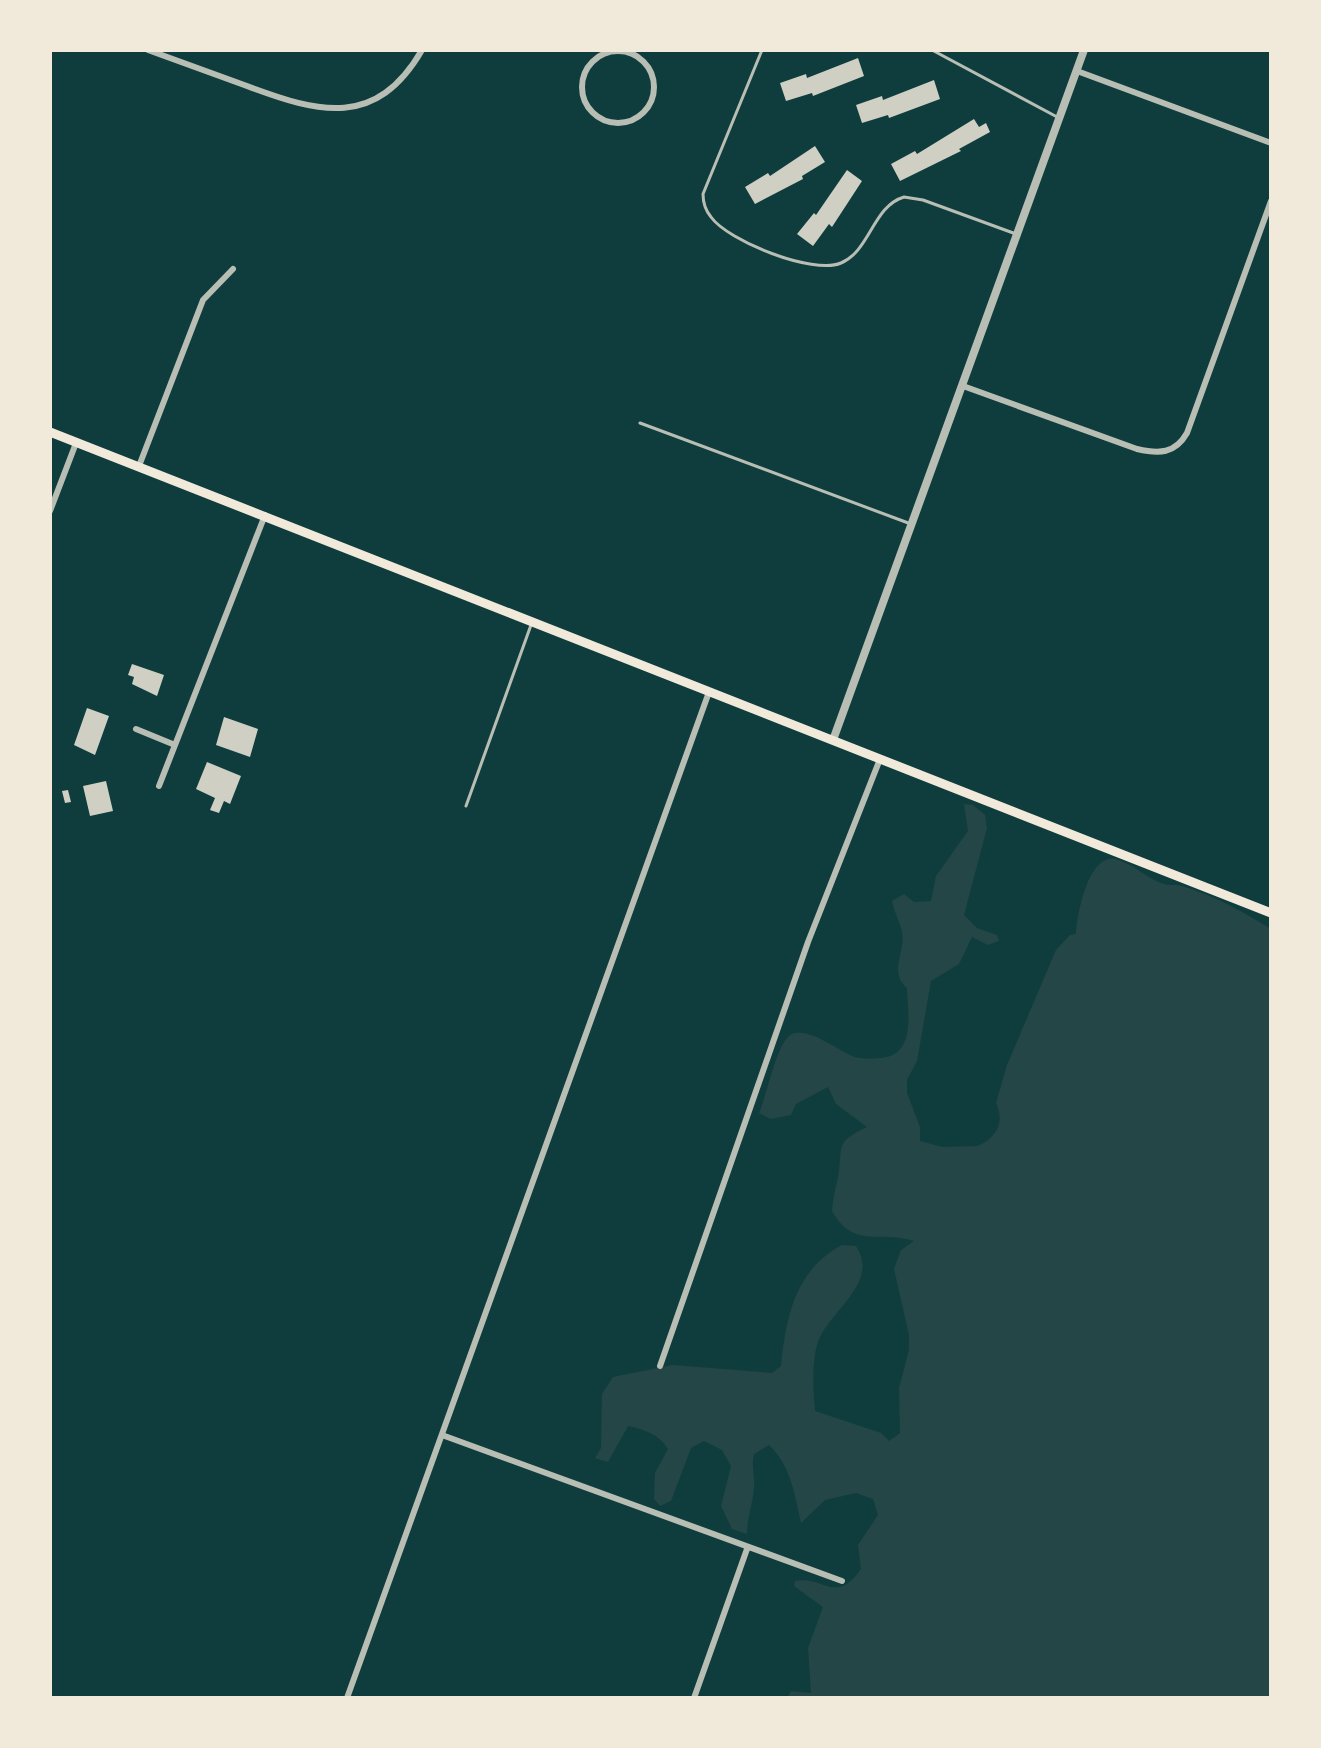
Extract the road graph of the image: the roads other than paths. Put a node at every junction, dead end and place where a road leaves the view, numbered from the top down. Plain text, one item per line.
1 (148, 50) edge
2 (422, 50) edge
3 (762, 50) edge
4 (932, 50) edge
5 (1084, 50) edge
6 (628, 52) edge
7 (1077, 71) junction
8 (1060, 118) junction
9 (1271, 143) edge
10 (1271, 201) edge
11 (1016, 234) junction
12 (233, 269) dead end
13 (963, 386) junction
14 (640, 423) dead end
15 (50, 432) edge
16 (76, 443) junction
17 (139, 466) junction
18 (50, 511) edge
19 (265, 515) junction
20 (911, 524) junction
21 (532, 621) junction
22 (709, 692) junction
23 (136, 729) dead end
24 (833, 740) junction
25 (175, 745) junction
26 (880, 759) junction
27 (159, 786) dead end
28 (466, 806) dead end
29 (1271, 913) edge
30 (660, 1366) dead end
31 (442, 1435) junction
32 (747, 1549) junction
33 (842, 1581) dead end
34 (347, 1698) edge
35 (694, 1698) edge

1 - 2 street
3 - 11 lane
4 - 8 lane
5 - 7 street
6 - 6 street
7 - 8 street
7 - 9 street
8 - 11 street
10 - 13 street
11 - 13 street
12 - 17 street
13 - 20 street
14 - 20 lane
15 - 16 main road
16 - 17 main road
16 - 18 street
17 - 19 main road
19 - 21 main road
19 - 25 street
20 - 24 street
21 - 22 main road
21 - 28 lane
22 - 24 main road
22 - 31 street
23 - 25 street
24 - 26 main road
25 - 27 street
26 - 29 main road
26 - 30 street
31 - 32 street
31 - 34 street
32 - 33 street
32 - 35 street

